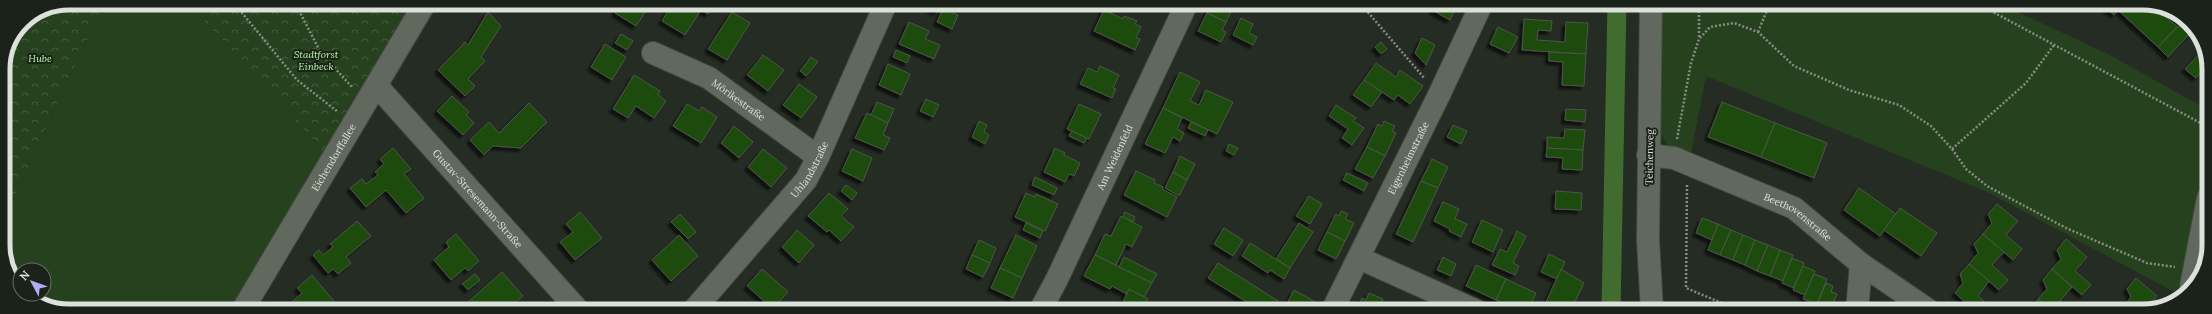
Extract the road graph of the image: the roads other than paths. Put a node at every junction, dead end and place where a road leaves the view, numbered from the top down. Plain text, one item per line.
1 (421, 10) edge
2 (883, 10) edge
3 (1184, 10) edge
4 (1479, 10) edge
5 (1651, 10) edge
6 (653, 53) dead end
7 (371, 94) junction
8 (1648, 155) junction
9 (818, 157) junction
10 (2202, 230) edge
11 (1359, 258) junction
12 (1861, 264) junction
13 (2193, 276) edge
14 (246, 304) edge
15 (572, 304) edge
16 (699, 304) edge
17 (1044, 304) edge
18 (1336, 304) edge
19 (1461, 304) edge
20 (1652, 304) edge
21 (1858, 304) edge
22 (1920, 304) edge

1 - 7 street, Eichendorffallee
2 - 9 street, Uhlandstraße
3 - 17 street, Am Weidenfeld
4 - 11 street, Eigenheimstraße
5 - 8 street, Teichenweg
6 - 9 street, Mörikestraße
7 - 14 street, Eichendorffallee
7 - 15 street, Gustav-Stresemann-Straße
8 - 12 street, Beethovenstraße
8 - 20 street, Teichenweg
9 - 16 street, Uhlandstraße
10 - 13 street
11 - 18 street, Eigenheimstraße
11 - 19 street
12 - 21 street
12 - 22 street, Beethovenstraße

